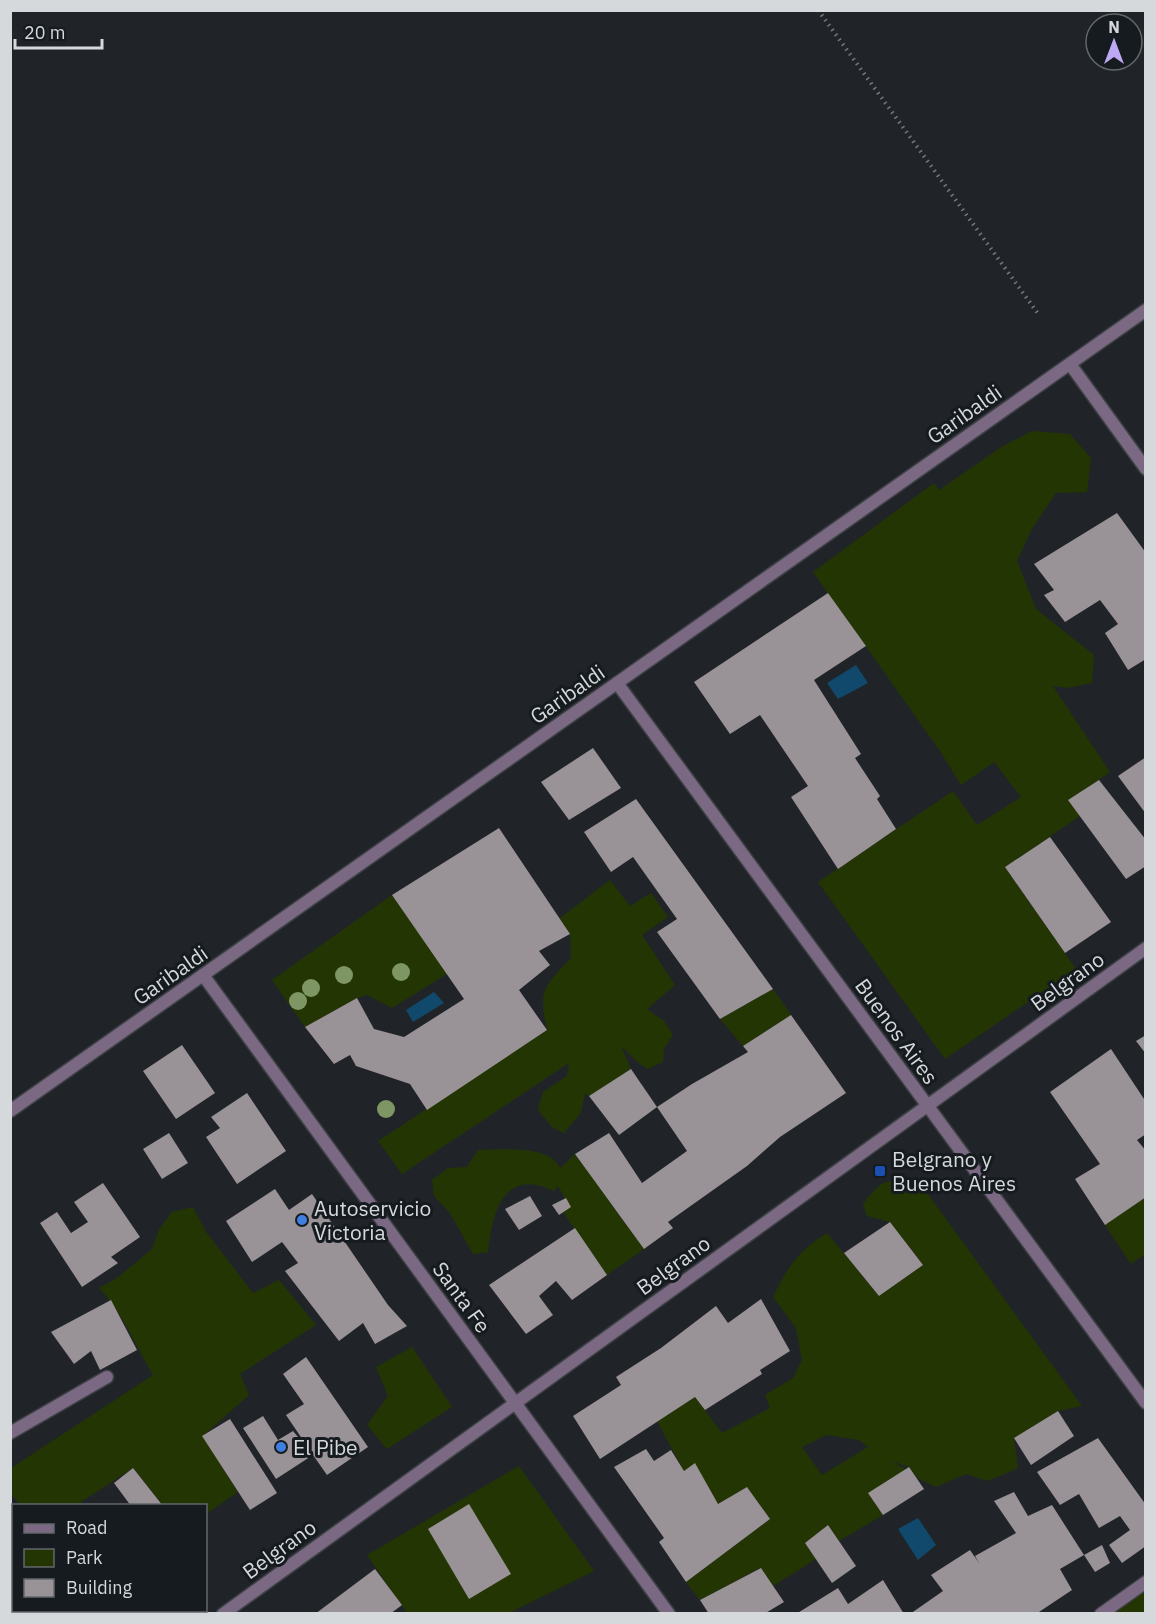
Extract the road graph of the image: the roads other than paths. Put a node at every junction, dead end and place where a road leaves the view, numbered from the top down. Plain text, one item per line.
1 (1146, 310) edge
2 (1070, 364) junction
3 (1146, 469) edge
4 (617, 683) junction
5 (1146, 948) edge
6 (203, 975) junction
7 (927, 1105) junction
8 (10, 1111) edge
9 (107, 1377) dead end
10 (515, 1403) junction
11 (1146, 1403) edge
12 (10, 1433) edge
13 (1146, 1582) edge
14 (223, 1614) edge
15 (669, 1614) edge
16 (1101, 1614) edge

1 - 2 street, Garibaldi
2 - 3 street
2 - 4 street, Garibaldi
4 - 6 street, Garibaldi
4 - 7 street, Buenos Aires
5 - 7 street, Belgrano
6 - 8 street, Garibaldi
6 - 10 street, Santa Fe
7 - 10 street, Belgrano
7 - 11 street, Buenos Aires
9 - 12 street
10 - 14 street, Belgrano
10 - 15 street, Santa Fe
13 - 16 street

